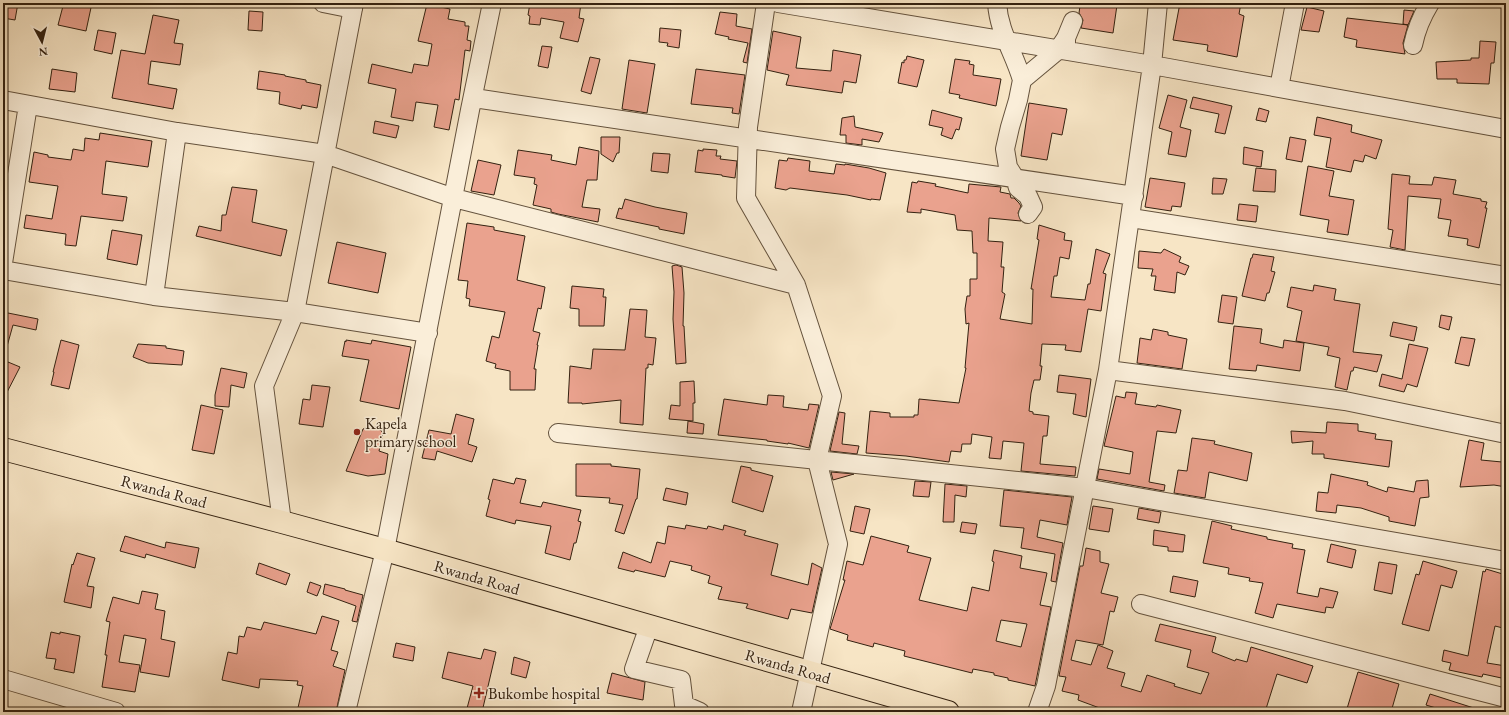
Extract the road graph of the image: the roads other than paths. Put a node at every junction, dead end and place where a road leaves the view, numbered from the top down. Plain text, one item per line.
1 (324, 3) edge
2 (492, 3) edge
3 (766, 3) edge
4 (778, 3) edge
5 (997, 3) edge
6 (1158, 3) edge
7 (1295, 3) edge
8 (1430, 3) edge
9 (354, 6) edge
10 (1073, 21) dead end
11 (974, 42) dead end
12 (1413, 45) dead end
13 (1009, 46) junction
14 (1061, 51) junction
15 (1151, 72) junction
16 (1022, 80) junction
17 (1279, 88) junction
18 (474, 98) junction
19 (3, 100) edge
20 (28, 105) junction
21 (1506, 129) edge
22 (177, 132) junction
23 (748, 138) junction
24 (325, 154) junction
25 (1008, 174) junction
26 (1134, 196) junction
27 (454, 198) junction
28 (1028, 214) dead end
29 (1131, 218) junction
30 (3, 263) edge
31 (3, 270) edge
32 (1506, 276) edge
33 (796, 285) junction
34 (154, 296) junction
35 (295, 312) junction
36 (428, 333) junction
37 (1108, 370) junction
38 (558, 433) dead end
39 (1506, 434) edge
40 (3, 449) edge
41 (817, 460) junction
42 (1085, 488) junction
43 (282, 522) junction
44 (385, 550) junction
45 (1506, 561) edge
46 (1141, 604) dead end
47 (649, 626) junction
48 (810, 672) junction
49 (3, 679) edge
50 (1506, 698) edge
51 (116, 712) edge
52 (346, 712) edge
53 (700, 712) edge
54 (801, 712) edge
55 (948, 712) edge
56 (1037, 712) edge

1 - 9 street
2 - 18 street
3 - 23 street
4 - 13 street
5 - 13 street
6 - 15 street
7 - 17 street
8 - 12 street
9 - 24 street
10 - 14 street
11 - 13 street
13 - 14 street
13 - 16 street
14 - 15 street
14 - 16 street
15 - 17 street
15 - 26 street
16 - 25 street
17 - 21 street
18 - 23 street
18 - 27 street
19 - 20 street
20 - 22 street
20 - 30 street
22 - 24 street
22 - 34 street
23 - 25 street
23 - 33 street
24 - 27 street
24 - 35 street
25 - 26 street
25 - 28 street
26 - 29 street
27 - 33 street
27 - 36 street
29 - 32 street
29 - 37 street
31 - 34 street
33 - 41 street
34 - 35 street
35 - 36 street
35 - 43 street
36 - 44 street
37 - 39 street
37 - 42 street
38 - 41 street
40 - 43 highway, Rwanda Road
41 - 42 street
41 - 48 street
42 - 45 street
42 - 56 street
43 - 44 highway, Rwanda Road
44 - 47 highway, Rwanda Road
44 - 52 street
46 - 50 street
47 - 48 highway, Rwanda Road
47 - 53 street
48 - 54 street
48 - 55 highway, Rwanda Road
49 - 51 street

